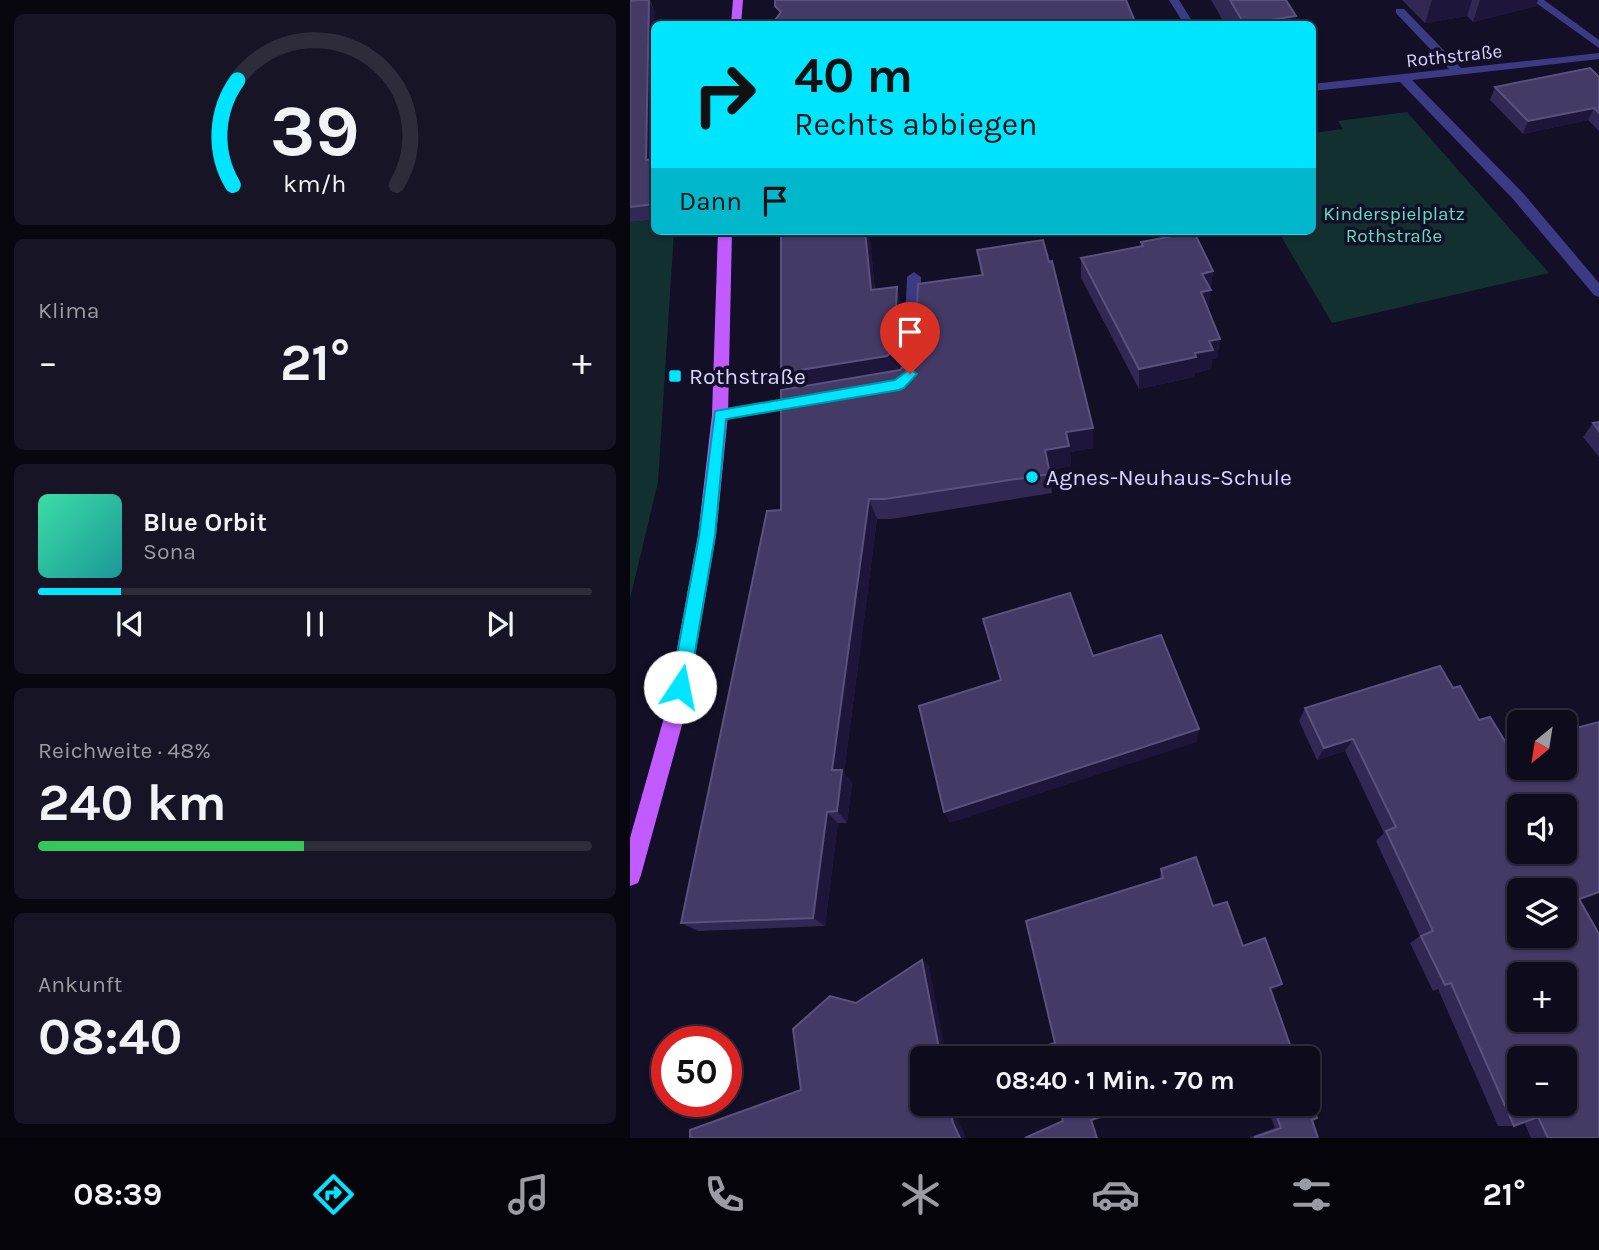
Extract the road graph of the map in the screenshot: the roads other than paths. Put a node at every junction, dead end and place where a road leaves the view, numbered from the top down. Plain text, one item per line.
1 (738, 0) edge
2 (1174, 0) edge
3 (1537, 0) edge
4 (1400, 11) dead end
5 (736, 21) edge
6 (1187, 21) edge
7 (1599, 45) edge
8 (1599, 56) edge
9 (1458, 72) junction
10 (1403, 78) junction
11 (1316, 88) edge
12 (726, 235) edge
13 (914, 277) dead end
14 (1599, 292) edge
15 (885, 387) edge
16 (816, 398) edge
17 (720, 415) junction
18 (630, 875) edge

1 - 5 main road
2 - 6 street
3 - 7 street
4 - 9 street
8 - 9 street, Rothstraße
9 - 10 street, Rothstraße
10 - 11 street, Rothstraße
10 - 14 street
12 - 17 main road
13 - 15 street
16 - 17 street
17 - 18 main road

